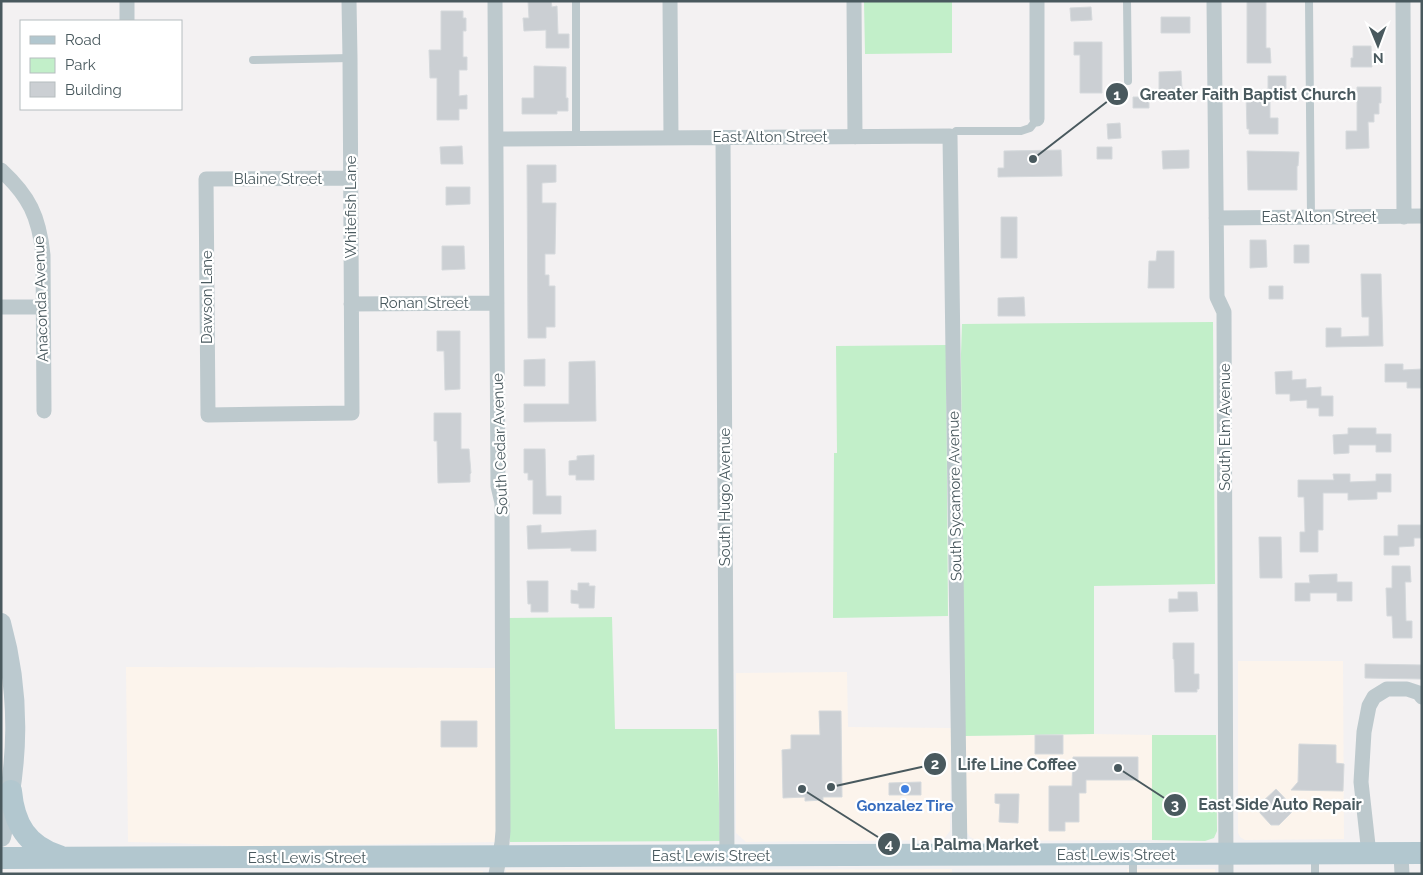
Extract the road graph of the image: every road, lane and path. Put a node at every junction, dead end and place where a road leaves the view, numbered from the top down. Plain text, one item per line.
1 (127, 1) edge
2 (348, 1) edge
3 (495, 1) edge
4 (576, 1) edge
5 (670, 1) edge
6 (854, 1) edge
7 (1037, 1) edge
8 (1127, 1) edge
9 (1214, 1) edge
10 (1309, 1) edge
11 (1403, 1) edge
12 (127, 20) edge
13 (350, 58) junction
14 (253, 60) dead end
15 (1128, 81) dead end
16 (1037, 118) joint
17 (950, 136) junction
18 (855, 137) junction
19 (576, 138) junction
20 (672, 138) junction
21 (722, 138) junction
22 (496, 139) junction
23 (1, 170) edge
24 (351, 178) junction
25 (206, 179) joint
26 (1404, 216) junction
27 (1422, 216) edge
28 (1310, 217) junction
29 (1216, 218) junction
30 (497, 303) junction
31 (352, 304) junction
32 (1, 307) edge
33 (43, 307) junction
34 (44, 411) dead end
35 (352, 413) joint
36 (1, 623) edge
37 (1422, 697) edge
38 (11, 791) junction
39 (1, 837) edge
40 (1369, 854) junction
41 (727, 856) junction
42 (960, 856) junction
43 (1, 858) edge
44 (68, 858) junction
45 (1408, 860) edge
46 (1133, 864) edge
47 (1226, 864) edge
48 (1315, 864) edge
49 (497, 865) edge
50 (27, 874) edge

1 - 12 street
2 - 13 street, Whitefish Lane
3 - 22 street, South Cedar Avenue
4 - 19 lane
5 - 20 street
6 - 18 street
7 - 16 street
8 - 15 lane
9 - 29 street, South Elm Avenue
10 - 28 lane
11 - 26 street
13 - 14 lane
13 - 24 street, Whitefish Lane
16 - 17 lane, East Alton Street
17 - 18 street, East Alton Street
17 - 42 street, South Sycamore Avenue
18 - 21 street, East Alton Street
19 - 20 street, East Alton Street
19 - 22 street, East Alton Street
20 - 21 street, East Alton Street
21 - 41 street, South Hugo Avenue
22 - 30 street, South Cedar Avenue
23 - 33 street, Anaconda Avenue
24 - 25 street, Blaine Street
24 - 31 street, Whitefish Lane
25 - 35 street, Dawson Lane
26 - 27 street, East Alton Street
26 - 28 street, East Alton Street
28 - 29 street, East Alton Street
29 - 47 street, South Elm Avenue
30 - 31 street, Ronan Street
30 - 49 street, South Cedar Avenue
31 - 35 street, Whitefish Lane
32 - 33 street
33 - 34 street, Anaconda Avenue
36 - 38 main road
37 - 40 street
38 - 39 main road
38 - 44 main road
40 - 45 main road, East Lewis Street
40 - 48 main road, East Lewis Street
41 - 42 main road, East Lewis Street
41 - 49 main road, East Lewis Street
42 - 46 main road, East Lewis Street
43 - 44 main road, East Lewis Street
44 - 49 main road, East Lewis Street
44 - 50 main road
46 - 47 main road, East Lewis Street
47 - 48 main road, East Lewis Street

